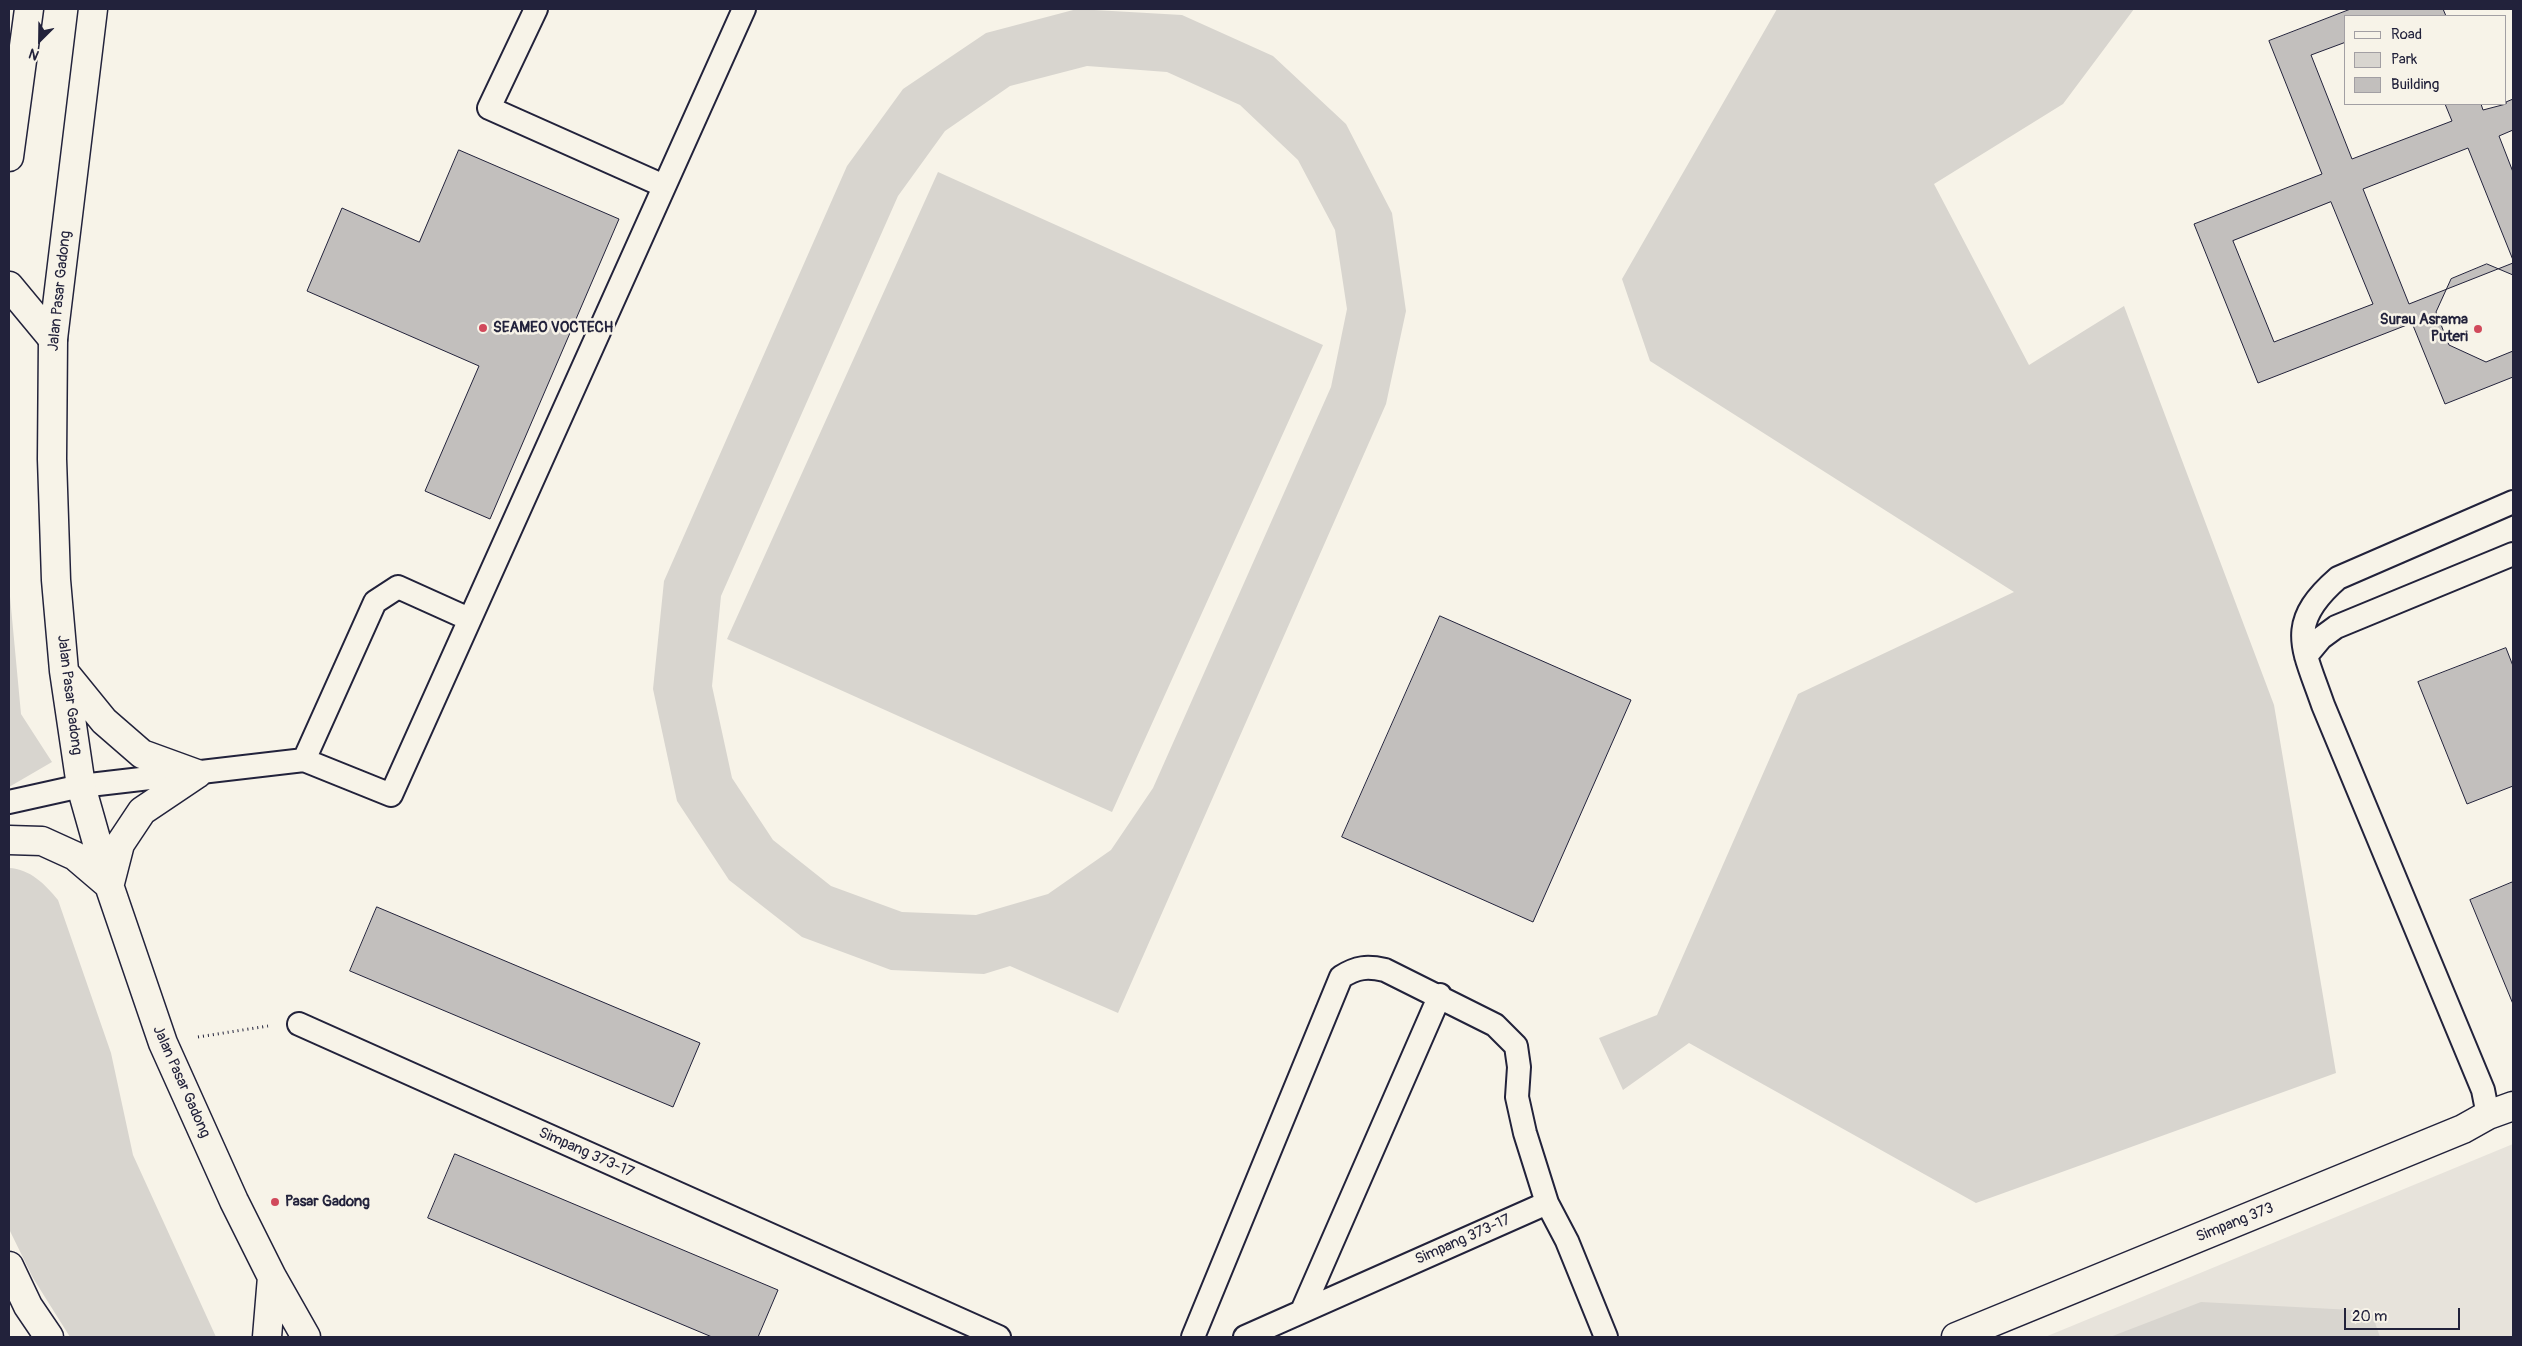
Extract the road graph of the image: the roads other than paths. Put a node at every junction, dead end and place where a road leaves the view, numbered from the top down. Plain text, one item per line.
1 (29, 9) edge
2 (93, 9) edge
3 (536, 9) edge
4 (744, 9) edge
5 (14, 84) edge
6 (9, 157) edge
7 (664, 186) junction
8 (9, 286) edge
9 (53, 339) junction
10 (2513, 502) edge
11 (2513, 554) edge
12 (469, 619) junction
13 (2306, 656) junction
14 (64, 672) junction
15 (304, 760) junction
16 (197, 774) junction
17 (81, 786) junction
18 (9, 802) edge
19 (9, 840) edge
20 (109, 885) junction
21 (1440, 996) junction
22 (299, 1024) road end
23 (2501, 1111) edge
24 (1547, 1203) junction
25 (9, 1266) edge
26 (272, 1277) junction
27 (1302, 1311) junction
28 (49, 1337) edge
29 (266, 1337) edge
30 (306, 1337) edge
31 (999, 1337) edge
32 (1192, 1337) edge
33 (1245, 1337) edge
34 (1606, 1337) edge
35 (1956, 1337) edge

1 - 5 street
2 - 9 street, Jalan Pasar Gadong
3 - 7 lane
4 - 7 lane
5 - 6 street
7 - 12 lane
8 - 9 street
9 - 14 street, Jalan Pasar Gadong
10 - 13 lane
11 - 13 lane
12 - 15 lane
12 - 15 lane
13 - 23 lane
14 - 16 street
14 - 17 street, Jalan Pasar Gadong
15 - 16 lane
16 - 17 lane
16 - 20 street
17 - 18 lane
17 - 20 street, Jalan Pasar Gadong
19 - 20 street
20 - 26 street, Jalan Pasar Gadong
21 - 24 lane
21 - 27 lane
21 - 32 lane
22 - 31 lane, Simpang 373-17
23 - 35 street, Simpang 373
24 - 27 lane, Simpang 373-17
24 - 34 lane
25 - 28 street
26 - 29 street
26 - 30 street, Jalan Pasar Gadong
27 - 33 lane, Simpang 373-17

